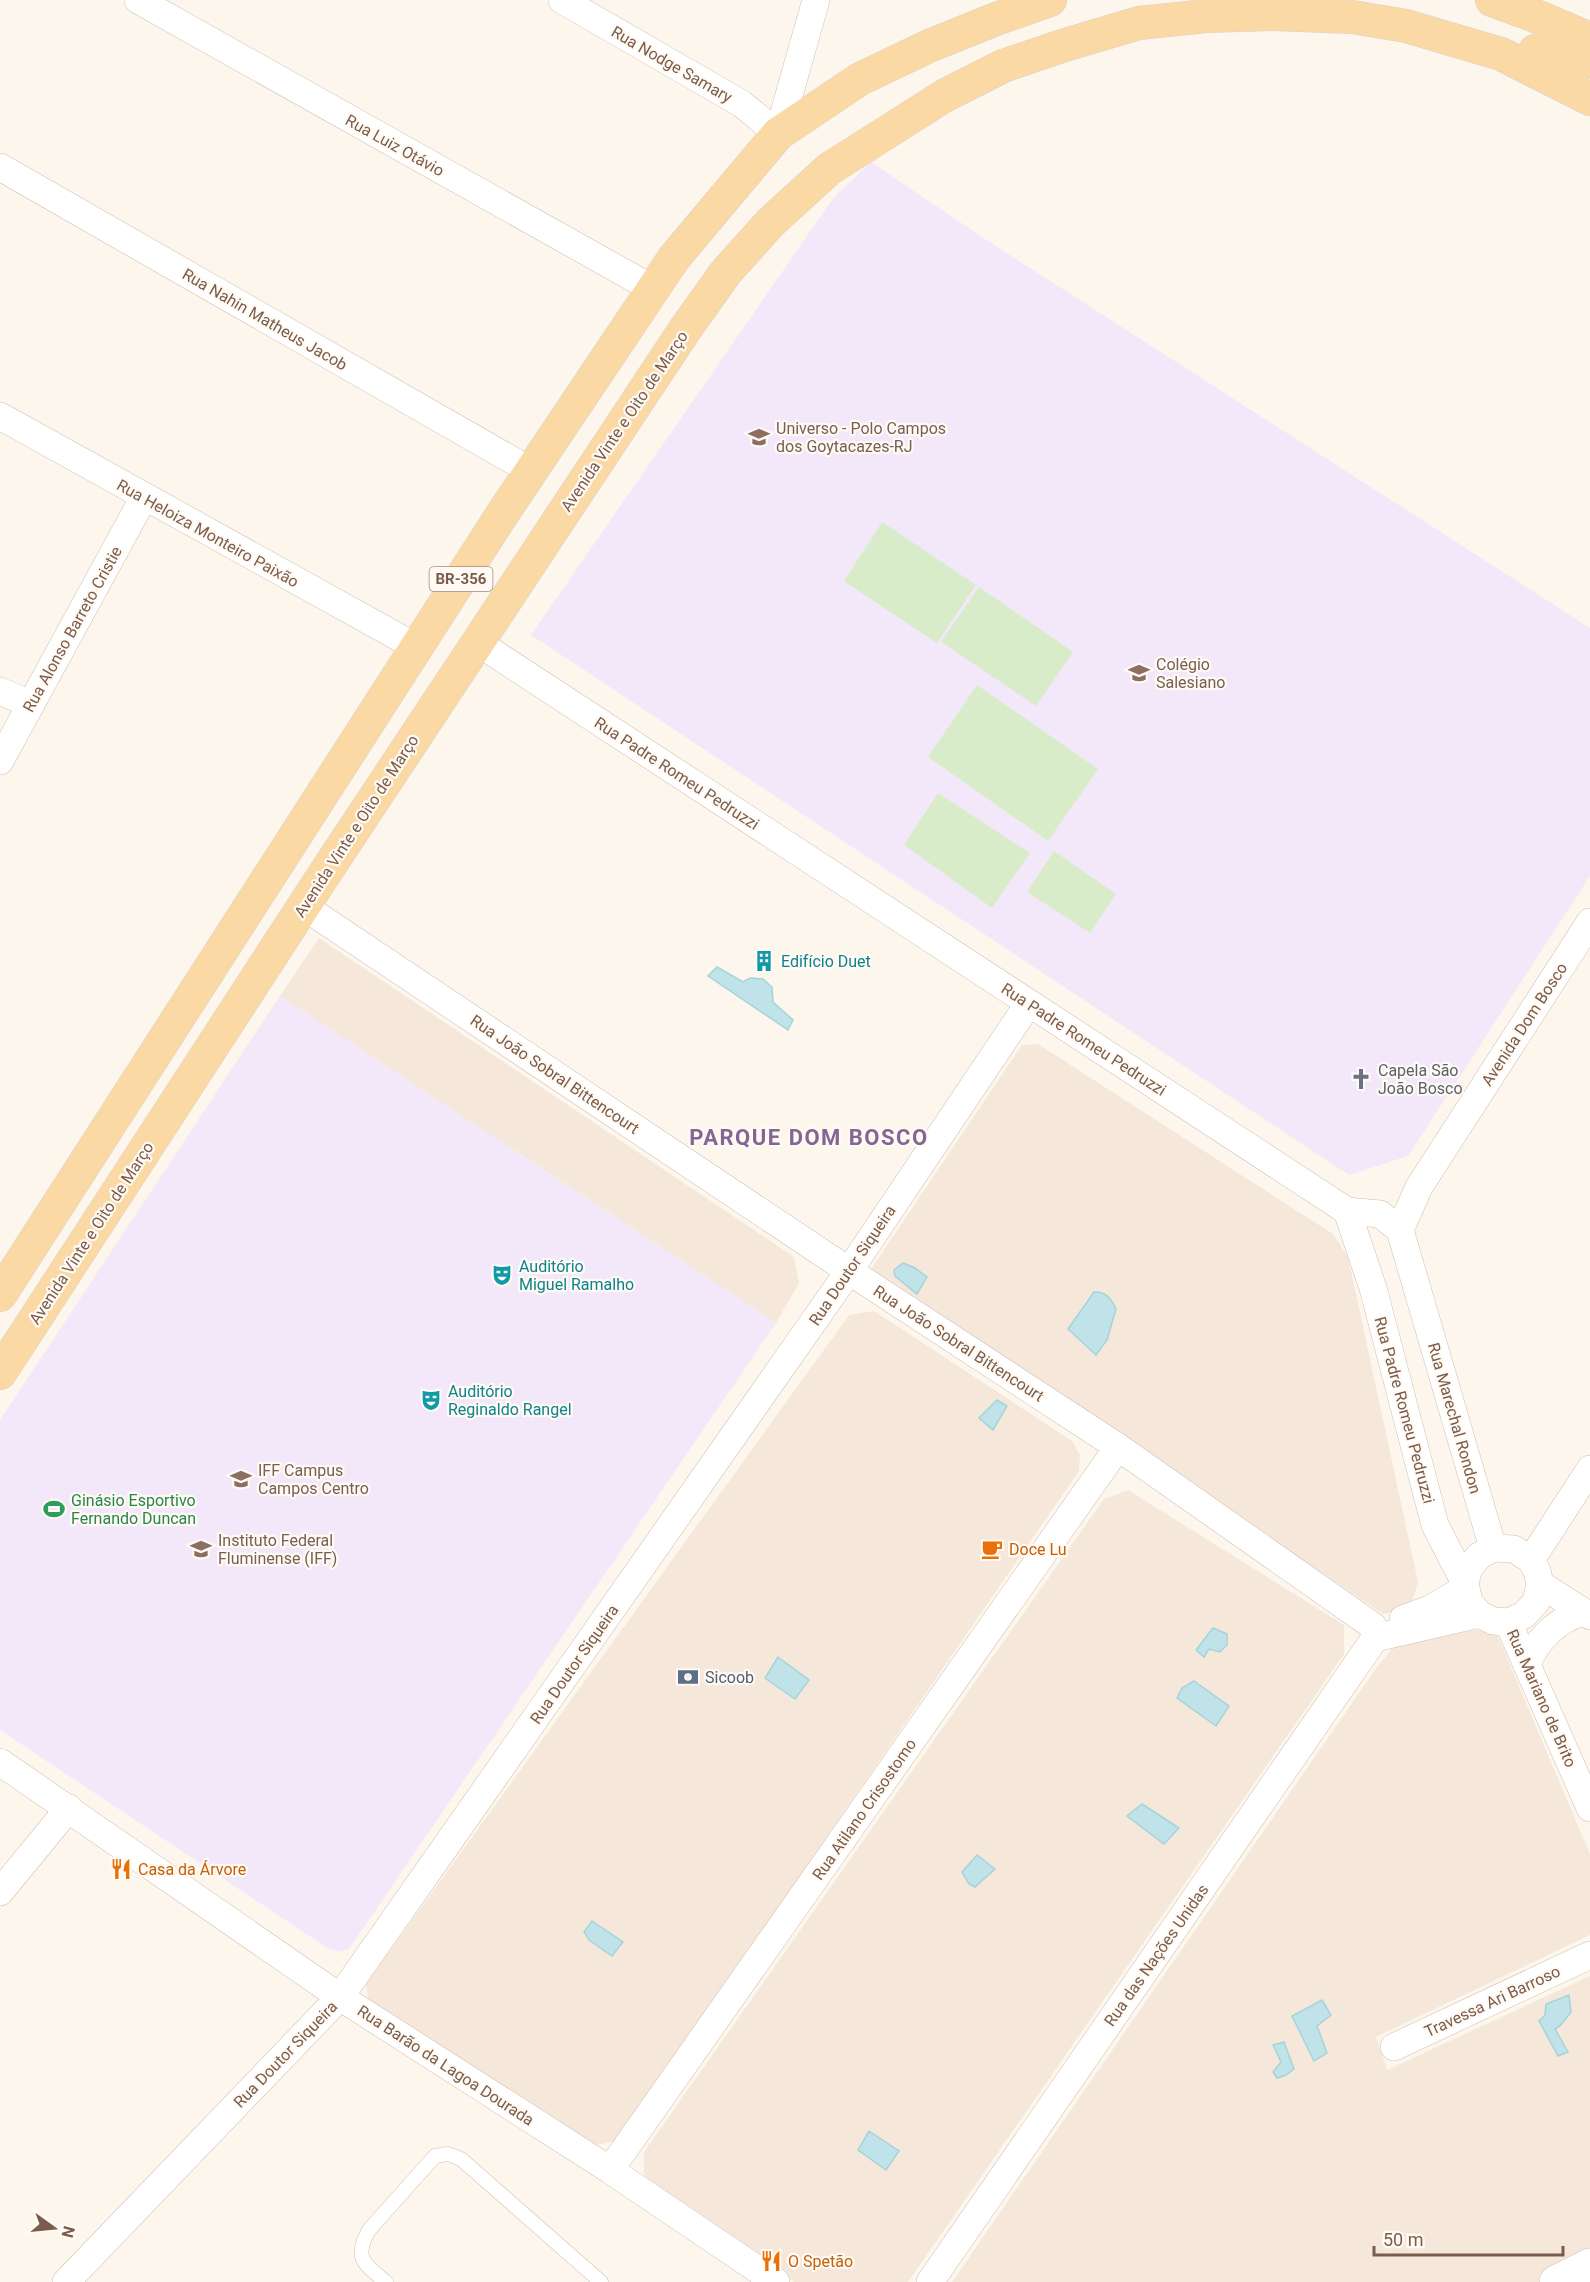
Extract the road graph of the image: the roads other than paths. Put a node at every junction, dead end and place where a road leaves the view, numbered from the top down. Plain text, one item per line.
1 (138, 0) edge
2 (562, 0) edge
3 (816, 0) edge
4 (1050, 0) edge
5 (1492, 0) edge
6 (1352, 17) junction
7 (1590, 39) edge
8 (1590, 54) edge
9 (1590, 99) edge
10 (778, 134) junction
11 (0, 167) edge
12 (653, 289) junction
13 (0, 416) edge
14 (560, 428) junction
15 (531, 471) junction
16 (144, 497) junction
17 (477, 642) junction
18 (418, 648) junction
19 (0, 691) edge
20 (30, 704) junction
21 (0, 760) edge
22 (327, 870) junction
23 (303, 906) junction
24 (1590, 922) edge
25 (1029, 1003) junction
26 (1347, 1211) junction
27 (1390, 1222) junction
28 (849, 1271) junction
29 (0, 1295) edge
30 (0, 1373) edge
31 (1118, 1447) junction
32 (1590, 1469) edge
33 (1493, 1548) junction
34 (1535, 1572) junction
35 (1470, 1597) junction
36 (1587, 1614) edge
37 (1508, 1622) junction
38 (1374, 1632) junction
39 (1527, 1664) junction
40 (0, 1762) edge
41 (69, 1808) junction
42 (1590, 1808) edge
43 (0, 1892) edge
44 (1590, 1955) edge
45 (340, 1997) junction
46 (1394, 2047) dead end
47 (610, 2170) junction
48 (1590, 2265) edge
49 (66, 2282) edge
50 (386, 2282) edge
51 (601, 2282) edge
52 (776, 2282) edge
53 (930, 2282) edge
54 (1556, 2282) edge

1 - 12 street, Rua Luiz Otávio
2 - 10 street, Rua Nodge Samary
3 - 10 street
4 - 10 main road, BR-356
5 - 7 main road
6 - 8 main road
6 - 9 main road, Avenida Vinte e Oito de Março
6 - 17 main road, Avenida Vinte e Oito de Março
10 - 12 main road, BR-356
11 - 15 street, Rua Nahin Matheus Jacob
12 - 14 main road, BR-356
13 - 16 street, Rua Heloiza Monteiro Paixão
14 - 15 main road, BR-356
14 - 17 main road
15 - 18 main road, BR-356
16 - 18 street, Rua Heloiza Monteiro Paixão
16 - 20 street, Rua Alonso Barreto Cristie
17 - 22 main road, Avenida Vinte e Oito de Março
17 - 25 street, Rua Padre Romeu Pedruzzi
18 - 22 main road
18 - 29 main road, BR-356
19 - 20 street
20 - 21 street, Rua Alonso Barreto Cristie
22 - 23 main road, Avenida Vinte e Oito de Março
23 - 28 street, Rua João Sobral Bittencourt
23 - 30 main road, Avenida Vinte e Oito de Março
24 - 27 street, Avenida Dom Bosco
25 - 26 street, Rua Padre Romeu Pedruzzi
25 - 28 street, Rua Doutor Siqueira
26 - 27 street
26 - 35 street, Rua Padre Romeu Pedruzzi
27 - 33 street, Rua Marechal Rondon
28 - 31 street, Rua João Sobral Bittencourt
28 - 45 street, Rua Doutor Siqueira
31 - 38 street, Rua João Sobral Bittencourt
31 - 47 street, Rua Atilano Crisostomo
32 - 34 street
33 - 34 street
33 - 35 street
34 - 36 street
34 - 37 street
35 - 37 street
35 - 38 street
36 - 39 street
37 - 39 street, Rua Mariano de Brito
38 - 53 street, Rua das Nações Unidas
39 - 42 street, Rua Mariano de Brito
40 - 41 street, Rua Barão da Lagoa Dourada
41 - 43 street
41 - 45 street, Rua Barão da Lagoa Dourada
44 - 46 street, Travessa Ari Barroso
45 - 47 street, Rua Barão da Lagoa Dourada
45 - 49 street, Rua Doutor Siqueira
47 - 52 street, Rua Barão da Lagoa Dourada
48 - 54 main road
50 - 51 lane

